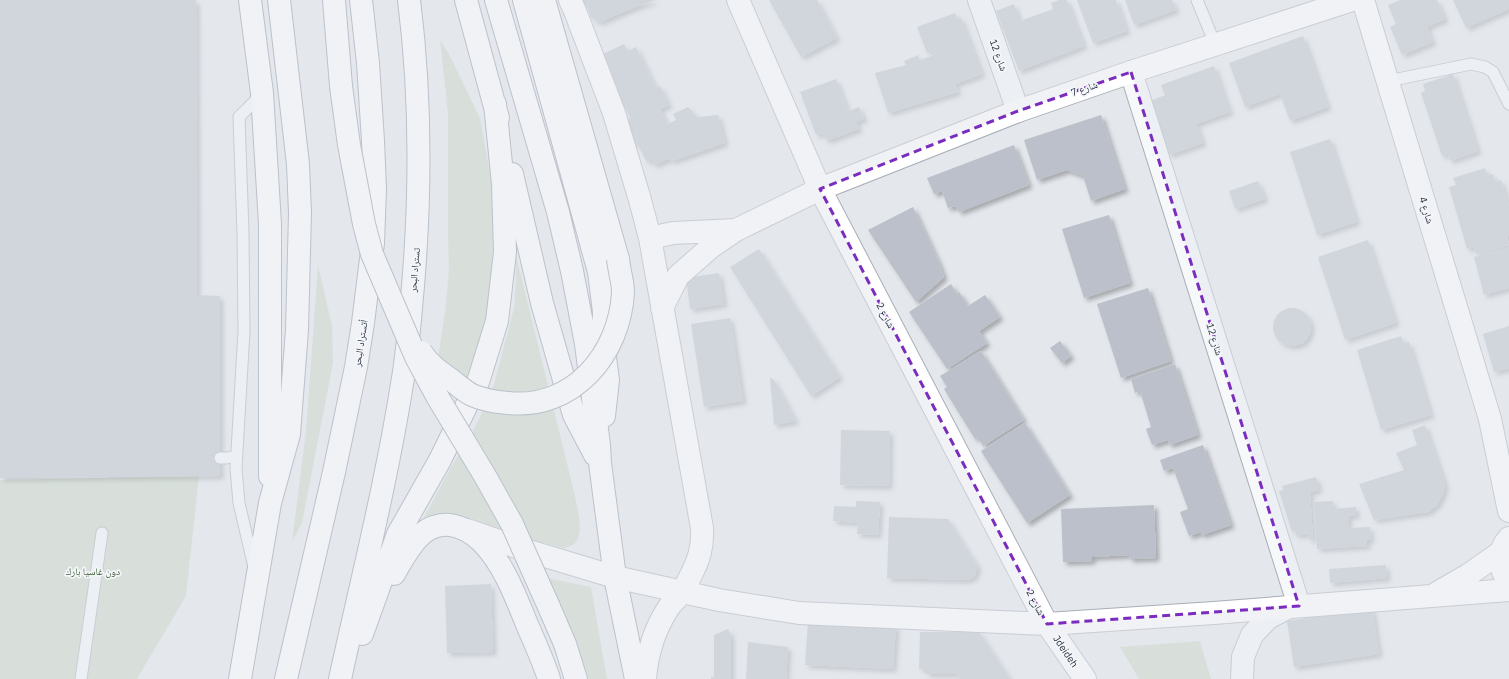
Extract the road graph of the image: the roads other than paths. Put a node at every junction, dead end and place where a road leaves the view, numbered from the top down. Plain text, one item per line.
1 (250, 0) edge
2 (279, 0) edge
3 (334, 0) edge
4 (361, 0) edge
5 (409, 0) edge
6 (466, 0) edge
7 (496, 0) edge
8 (524, 0) edge
9 (544, 0) edge
10 (570, 0) edge
11 (738, 0) edge
12 (979, 0) edge
13 (1197, 0) edge
14 (1352, 0) edge
15 (1363, 0) edge
16 (1215, 44) junction
17 (1131, 72) junction
18 (1388, 81) junction
19 (262, 93) junction
20 (495, 104) junction
21 (1509, 104) edge
22 (1018, 111) junction
23 (820, 189) junction
24 (736, 230) junction
25 (650, 238) junction
26 (662, 308) junction
27 (407, 334) junction
28 (1490, 419) junction
29 (1509, 453) edge
30 (236, 456) junction
31 (220, 458) dead end
32 (600, 463) junction
33 (270, 503) junction
34 (1509, 511) edge
35 (467, 530) junction
36 (102, 533) dead end
37 (1505, 545) edge
38 (615, 576) junction
39 (257, 577) junction
40 (1509, 583) edge
41 (1509, 590) edge
42 (682, 592) junction
43 (1432, 596) junction
44 (1294, 606) junction
45 (367, 620) junction
46 (1048, 624) junction
47 (81, 679) edge
48 (240, 679) edge
49 (286, 679) edge
50 (340, 679) edge
51 (348, 679) edge
52 (549, 679) edge
53 (576, 679) edge
54 (636, 679) edge
55 (645, 679) edge
56 (1085, 679) edge
57 (1242, 679) edge

1 - 19 main road
2 - 33 main road
3 - 27 main road, bridge
4 - 49 main road, أتستراد البحر
5 - 50 main road, تستراد البحر
6 - 20 main road
7 - 32 main road
8 - 32 main road
9 - 27 main road, bridge
10 - 25 main road
11 - 23 main road, شارع 2
12 - 22 street, شارع 12
13 - 16 lane
14 - 16 main road, شارع 7
15 - 18 main road, شارع 4
16 - 17 main road, شارع 7
17 - 22 main road, شارع 7
17 - 44 street, شارع 12
18 - 21 lane
18 - 28 main road, شارع 4
19 - 30 lane
19 - 33 main road
20 - 32 main road
20 - 45 main road
22 - 23 main road, شارع 7
23 - 24 main road, شارع 7
23 - 46 main road, شارع 2
24 - 25 main road
24 - 26 main road
25 - 26 main road
26 - 42 main road
27 - 53 main road, bridge
28 - 29 main road, شارع 4
28 - 34 main road, شارع 4
30 - 31 lane
30 - 39 lane
32 - 38 main road
33 - 39 main road
35 - 38 main road
35 - 45 main road
35 - 52 main road
36 - 47 lane
37 - 40 main road
37 - 43 main road
38 - 42 main road
38 - 54 main road
39 - 48 main road
41 - 43 main road
42 - 46 main road
42 - 55 main road
43 - 44 main road
44 - 46 main road
44 - 57 street
45 - 51 main road
46 - 56 main road, Jdeideh

